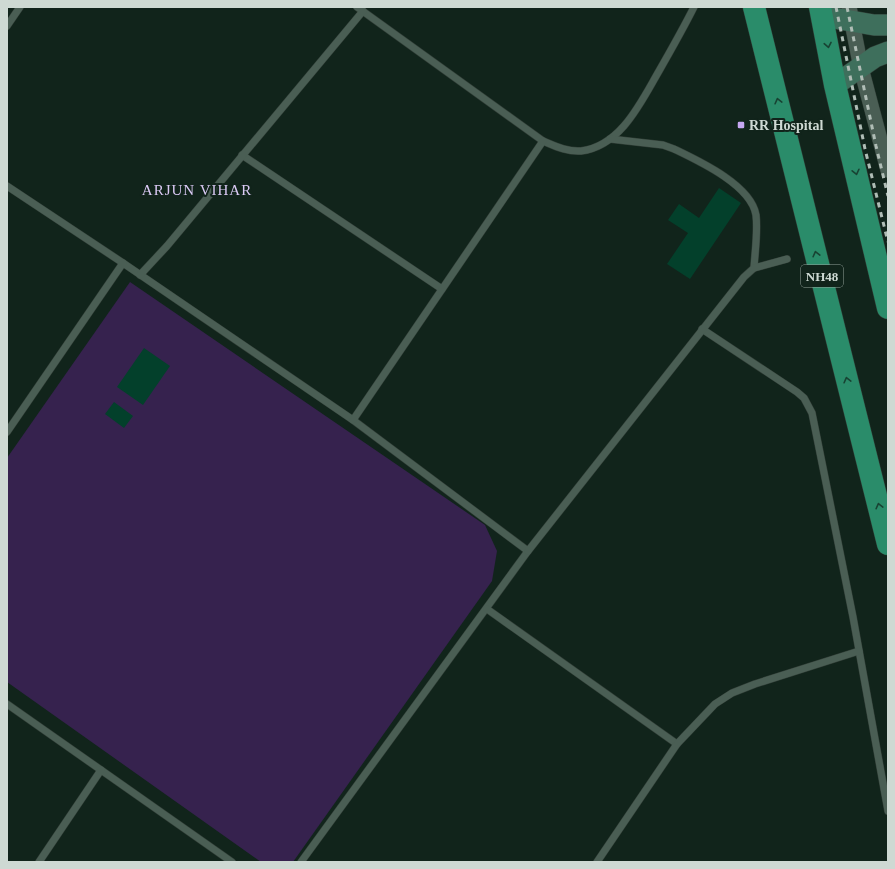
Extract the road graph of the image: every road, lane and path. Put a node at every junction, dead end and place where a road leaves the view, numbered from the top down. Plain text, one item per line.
1 (20, 7) edge
2 (694, 7) edge
3 (754, 7) edge
4 (360, 9) edge
5 (821, 12) edge
6 (850, 14) edge
7 (888, 25) edge
8 (7, 26) edge
9 (888, 52) edge
10 (861, 68) junction
11 (835, 85) junction
12 (610, 139) junction
13 (543, 141) junction
14 (242, 155) junction
15 (888, 170) edge
16 (7, 186) edge
17 (787, 259) dead end
18 (124, 263) junction
19 (754, 268) junction
20 (140, 275) junction
21 (442, 289) junction
22 (888, 308) edge
23 (702, 329) junction
24 (352, 420) junction
25 (7, 432) edge
26 (888, 544) edge
27 (528, 551) junction
28 (488, 609) junction
29 (859, 651) junction
30 (7, 704) edge
31 (677, 744) junction
32 (101, 770) junction
33 (888, 811) edge
34 (39, 862) edge
35 (232, 862) edge
36 (301, 862) edge
37 (597, 862) edge

1 - 8 lane
2 - 12 lane
26 -> 3 highway, NH48
4 - 13 lane
4 - 14 lane
5 - 6 main road
5 -> 11 highway
6 - 7 main road
6 - 10 street
9 - 10 main road
10 - 11 main road
10 - 15 street
11 -> 22 highway
12 - 13 lane
12 - 19 lane
13 - 21 lane
14 - 20 lane
14 - 21 lane
16 - 18 lane
17 - 19 lane
18 - 20 lane
18 - 25 lane
19 - 23 lane
20 - 24 lane
21 - 24 lane
23 - 27 lane
23 - 29 lane
24 - 27 lane
27 - 28 lane
28 - 31 lane
28 - 36 lane
29 - 31 lane
29 - 33 lane
30 - 32 lane
31 - 37 lane
32 - 34 lane
32 - 35 lane

